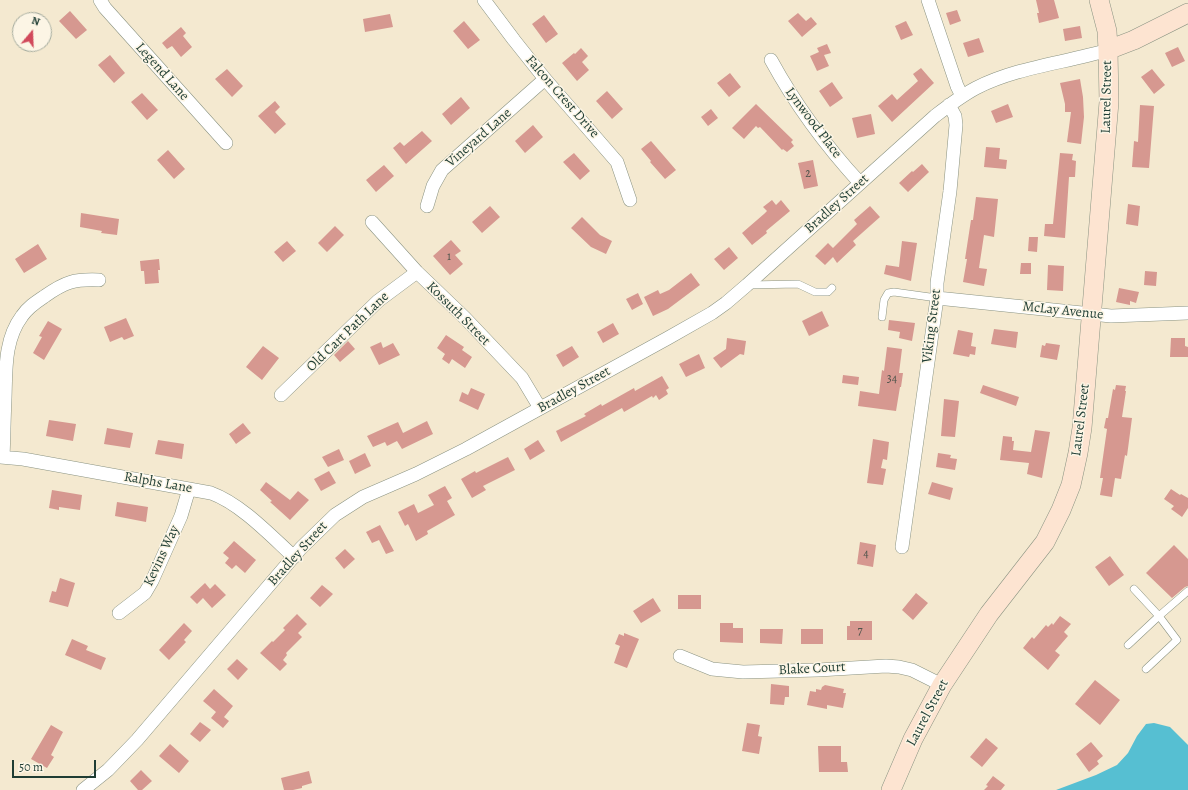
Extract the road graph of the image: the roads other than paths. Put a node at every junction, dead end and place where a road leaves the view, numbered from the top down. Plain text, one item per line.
1 (100, 0) edge
2 (484, 0) edge
3 (928, 0) edge
4 (1099, 0) edge
5 (1188, 13) edge
6 (1108, 50) junction
7 (771, 60) dead end
8 (545, 79) junction
9 (962, 96) junction
10 (949, 105) junction
11 (226, 143) dead end
12 (860, 184) junction
13 (630, 200) dead end
14 (427, 206) dead end
15 (372, 222) dead end
16 (417, 272) junction
17 (99, 280) dead end
18 (747, 285) junction
19 (832, 288) dead end
20 (937, 298) junction
21 (1188, 313) edge
22 (1092, 314) junction
23 (882, 316) dead end
24 (281, 395) dead end
25 (540, 408) junction
26 (2, 457) edge
27 (189, 488) junction
28 (902, 547) dead end
29 (294, 557) junction
30 (1134, 589) dead end
31 (1188, 591) edge
32 (119, 613) dead end
33 (1158, 616) junction
34 (1128, 645) dead end
35 (680, 656) dead end
36 (1146, 669) dead end
37 (942, 685) junction
38 (83, 790) edge
39 (891, 790) edge

1 - 11 street, Legend Lane
2 - 8 street, Falcon Crest Drive
3 - 9 street
4 - 6 street, Laurel Street
5 - 6 street
6 - 9 street, Bradley Street
6 - 22 street, Laurel Street
7 - 12 street, Lynwood Place
8 - 13 street, Falcon Crest Drive
8 - 14 street, Vineyard Lane
9 - 10 street, Bradley Street
10 - 12 street, Bradley Street
10 - 20 street, Viking Street
12 - 18 street, Bradley Street
15 - 16 street, Kossuth Street
16 - 24 street, Old Cart Path Lane
16 - 25 street, Kossuth Street
17 - 26 street
18 - 19 lane
18 - 25 street, Bradley Street
20 - 22 street, McLay Avenue
20 - 23 lane
20 - 28 street, Viking Street
21 - 22 street, McLay Avenue
22 - 37 street, Laurel Street
25 - 29 street, Bradley Street
26 - 27 street, Ralphs Lane
27 - 29 street, Ralphs Lane
27 - 32 street, Kevins Way
29 - 38 street, Bradley Street
30 - 33 lane
31 - 33 lane
33 - 34 lane
33 - 36 lane
35 - 37 street, Blake Court
37 - 39 street, Laurel Street

